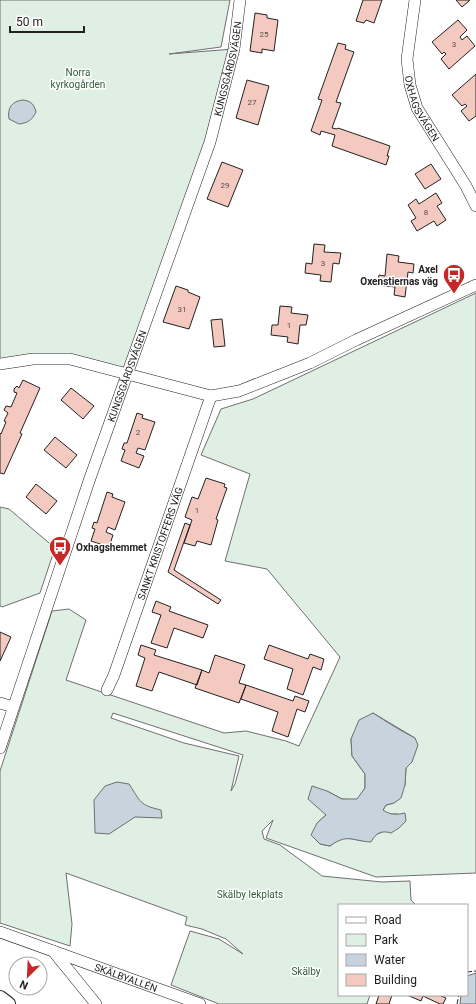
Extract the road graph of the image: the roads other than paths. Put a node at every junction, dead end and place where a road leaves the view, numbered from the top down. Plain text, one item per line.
1 (240, 0) edge
2 (415, 0) edge
3 (476, 206) edge
4 (476, 285) edge
5 (0, 364) edge
6 (127, 373) junction
7 (212, 396) junction
8 (107, 690) dead end
9 (0, 703) edge
10 (13, 707) junction
11 (0, 748) edge
12 (0, 932) edge
13 (53, 951) junction
14 (0, 998) edge
15 (8, 1004) edge
16 (96, 1004) edge
17 (200, 1004) edge

1 - 6 street, KUNGSGÅRDSVÄGEN
2 - 3 street, OXHAGSVÄGEN
4 - 7 street
5 - 6 street
6 - 7 street
6 - 10 street, KUNGSGÅRDSVÄGEN
7 - 8 street, SANKT KRISTOFFERS VÄG
9 - 10 street
10 - 11 street, KUNGSGÅRDSVÄGEN
12 - 13 street, SKÄLBYALLÉN
13 - 16 street
13 - 17 street, SKÄLBYALLÉN
14 - 15 main road

